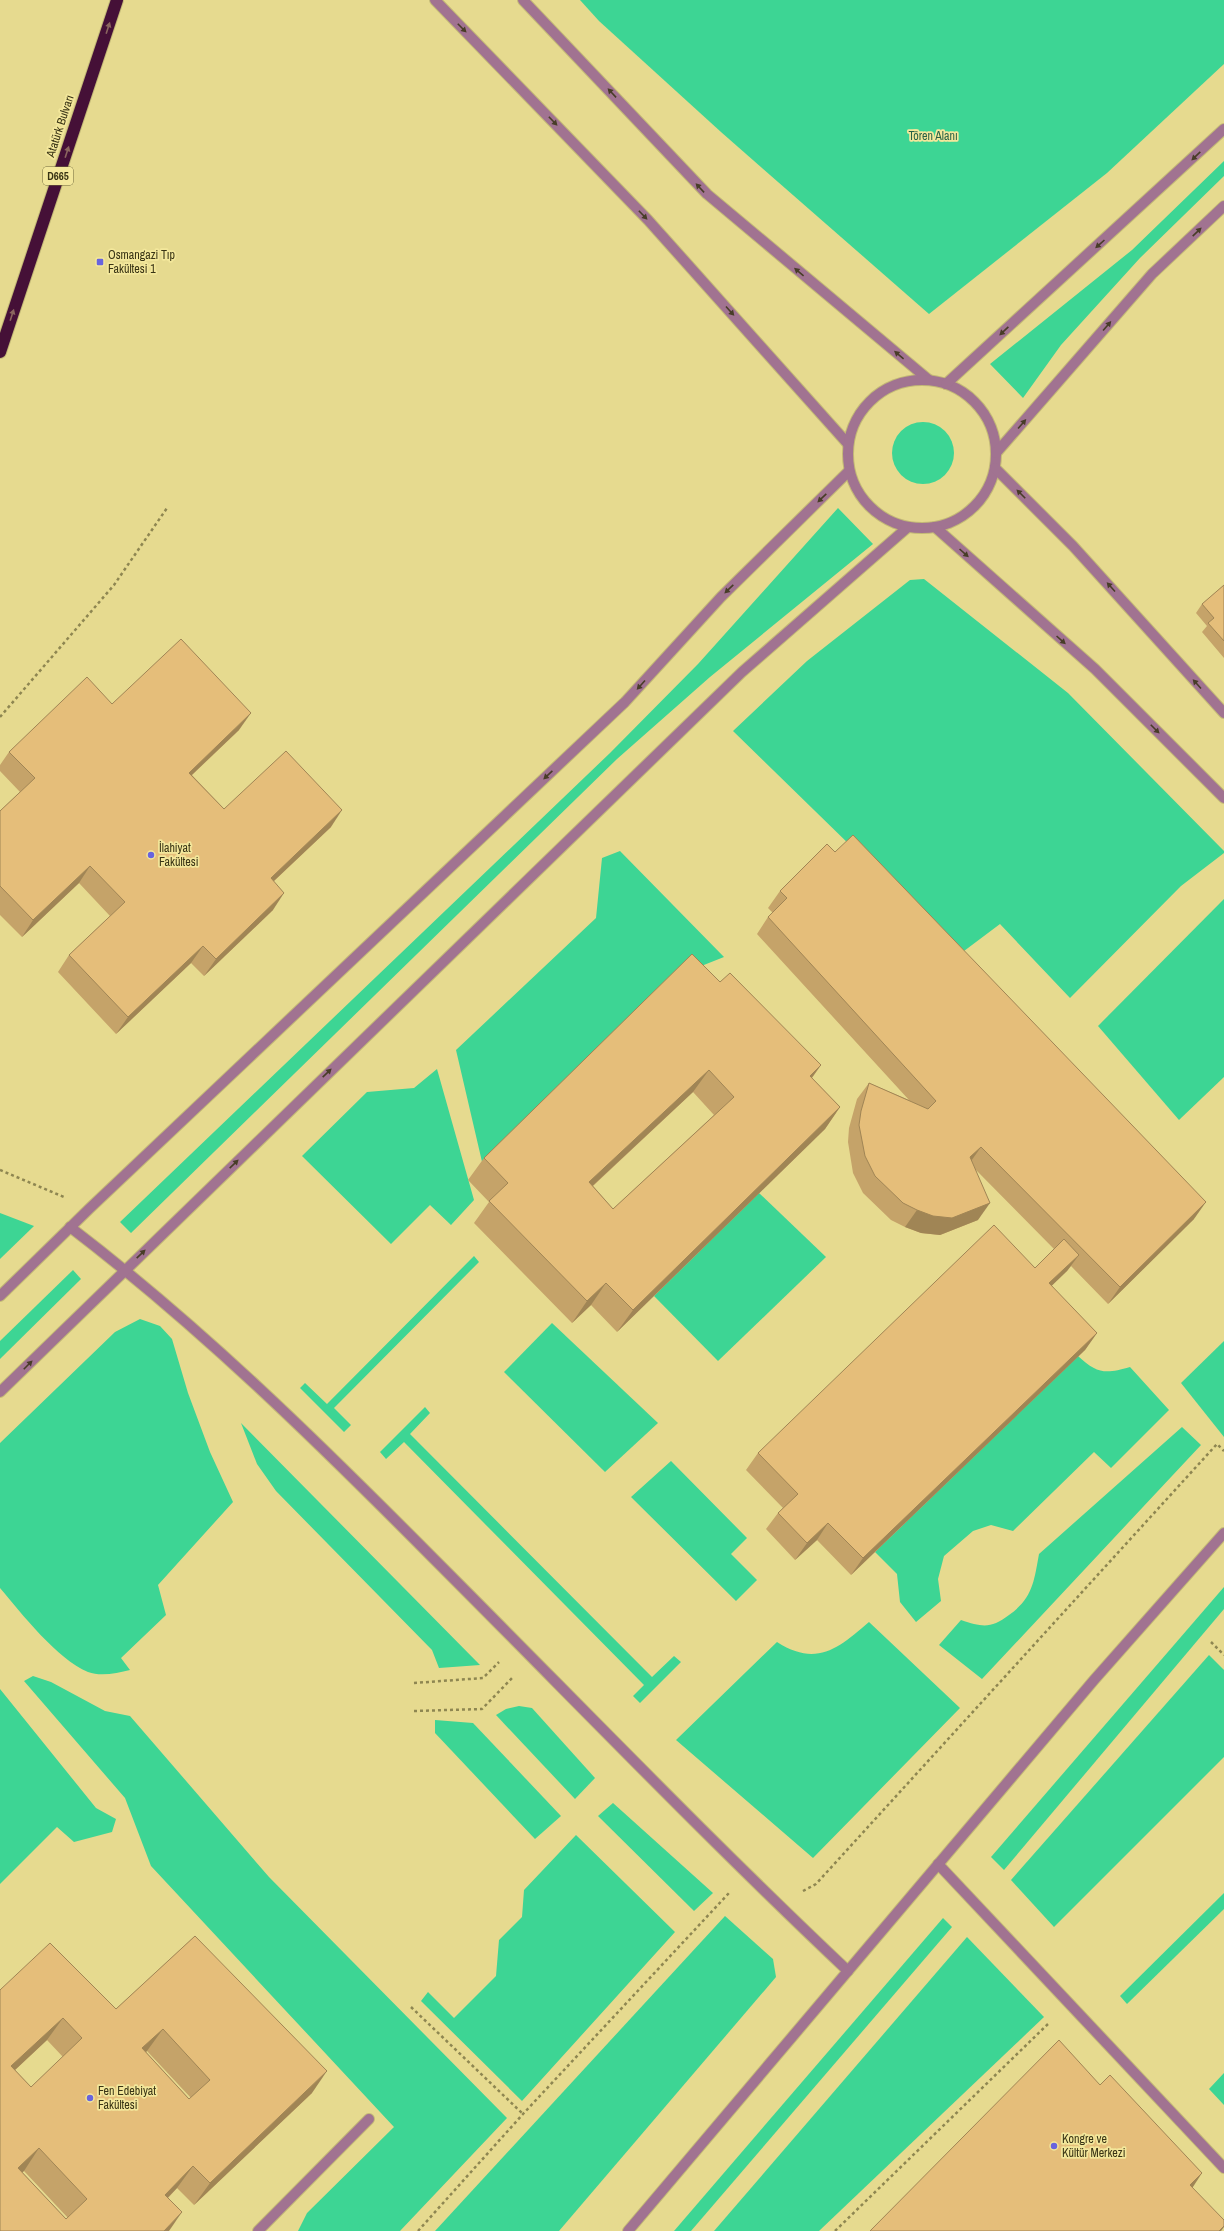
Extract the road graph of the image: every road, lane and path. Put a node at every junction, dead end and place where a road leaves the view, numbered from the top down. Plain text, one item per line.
1 (117, 0) edge
2 (435, 0) edge
3 (523, 0) edge
4 (1224, 129) edge
5 (1224, 206) edge
6 (0, 352) edge
7 (929, 380) junction
8 (946, 384) junction
9 (848, 444) junction
10 (996, 453) junction
11 (995, 468) junction
12 (849, 471) junction
13 (167, 508) dead end
14 (908, 527) junction
15 (935, 527) junction
16 (1224, 713) edge
17 (0, 717) edge
18 (1224, 798) edge
19 (0, 1170) edge
20 (90, 1208) junction
21 (70, 1227) junction
22 (125, 1269) junction
23 (0, 1296) edge
24 (0, 1392) edge
25 (1224, 1451) edge
26 (1224, 1533) edge
27 (1211, 1642) dead end
28 (1224, 1655) edge
29 (532, 1658) junction
30 (483, 1678) dead end
31 (414, 1683) dead end
32 (414, 1711) dead end
33 (938, 1864) junction
34 (747, 1875) junction
35 (777, 1904) junction
36 (848, 1971) junction
37 (1069, 2004) junction
38 (412, 2007) dead end
39 (524, 2114) junction
40 (369, 2119) dead end
41 (1224, 2168) edge
42 (258, 2231) edge
43 (418, 2231) edge
44 (628, 2231) edge
45 (835, 2231) edge

6 -> 1 highway, Atatürk Bulvarı / D665
2 -> 9 street
7 -> 3 street
4 -> 8 street
10 -> 5 street
7 - 8 street
7 - 9 street
8 - 10 street
9 - 12 street
10 - 11 street
11 - 15 street
16 -> 11 street
12 - 14 street
12 -> 20 street
13 - 17 path
14 - 15 street
22 -> 14 street
15 -> 18 street
19 - 20 path
20 - 21 street
21 - 22 street
21 - 23 street
24 -> 22 street
22 - 29 street
25 - 35 path
26 - 33 street
27 - 28 path
29 - 32 path
29 - 34 street
30 - 31 path
33 - 36 street
33 - 37 street
34 - 35 street
34 - 39 path
35 - 36 street
36 - 44 street
37 - 41 street
37 - 45 path
38 - 39 path
39 - 43 path
40 - 42 street

